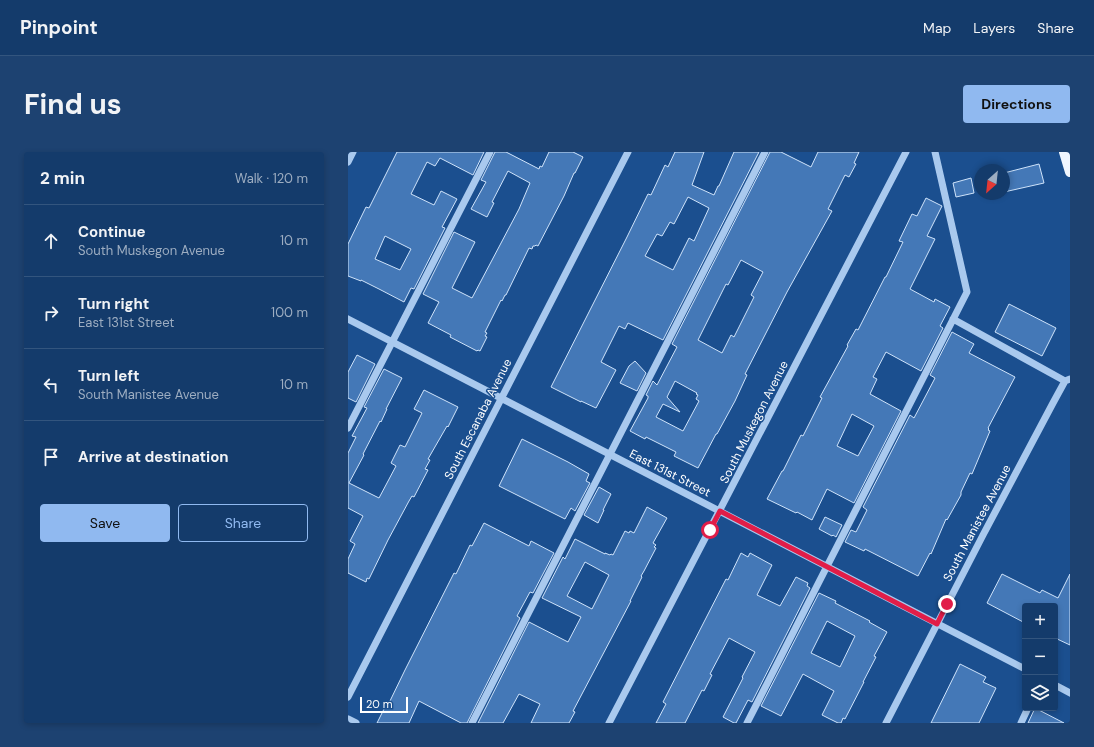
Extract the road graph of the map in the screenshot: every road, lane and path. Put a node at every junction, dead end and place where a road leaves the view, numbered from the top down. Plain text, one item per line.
1 (353, 152) edge
2 (490, 152) edge
3 (628, 152) edge
4 (764, 152) edge
5 (906, 152) edge
6 (935, 152) edge
7 (1064, 152) edge
8 (348, 162) edge
9 (1070, 172) edge
10 (348, 318) edge
11 (953, 319) junction
12 (393, 342) junction
13 (1067, 380) edge
14 (501, 398) junction
15 (348, 428) edge
16 (610, 454) junction
17 (720, 511) junction
18 (827, 567) junction
19 (937, 624) junction
20 (1022, 667) edge
21 (1058, 687) edge
22 (1070, 693) edge
23 (348, 697) edge
24 (1027, 711) edge
25 (348, 719) edge
26 (356, 723) edge
27 (472, 723) edge
28 (609, 723) edge
29 (747, 723) edge
30 (886, 723) edge
31 (1021, 723) edge

1 - 8 street
2 - 12 street
3 - 14 street, South Escanaba Avenue
4 - 16 street
5 - 17 street, South Muskegon Avenue
6 - 11 street
7 - 9 main road
10 - 12 street, East 131st Street
11 - 13 street
11 - 18 street
12 - 14 street, East 131st Street
12 - 15 street
13 - 19 street, South Manistee Avenue
14 - 16 street, East 131st Street
14 - 23 street, South Escanaba Avenue
16 - 17 street, East 131st Street
16 - 27 street
17 - 18 street, East 131st Street
17 - 28 street, South Muskegon Avenue
18 - 19 street, East 131st Street
18 - 29 street
19 - 20 street, East 131st Street
19 - 30 street, South Manistee Avenue
21 - 22 street
24 - 31 street
25 - 26 street

